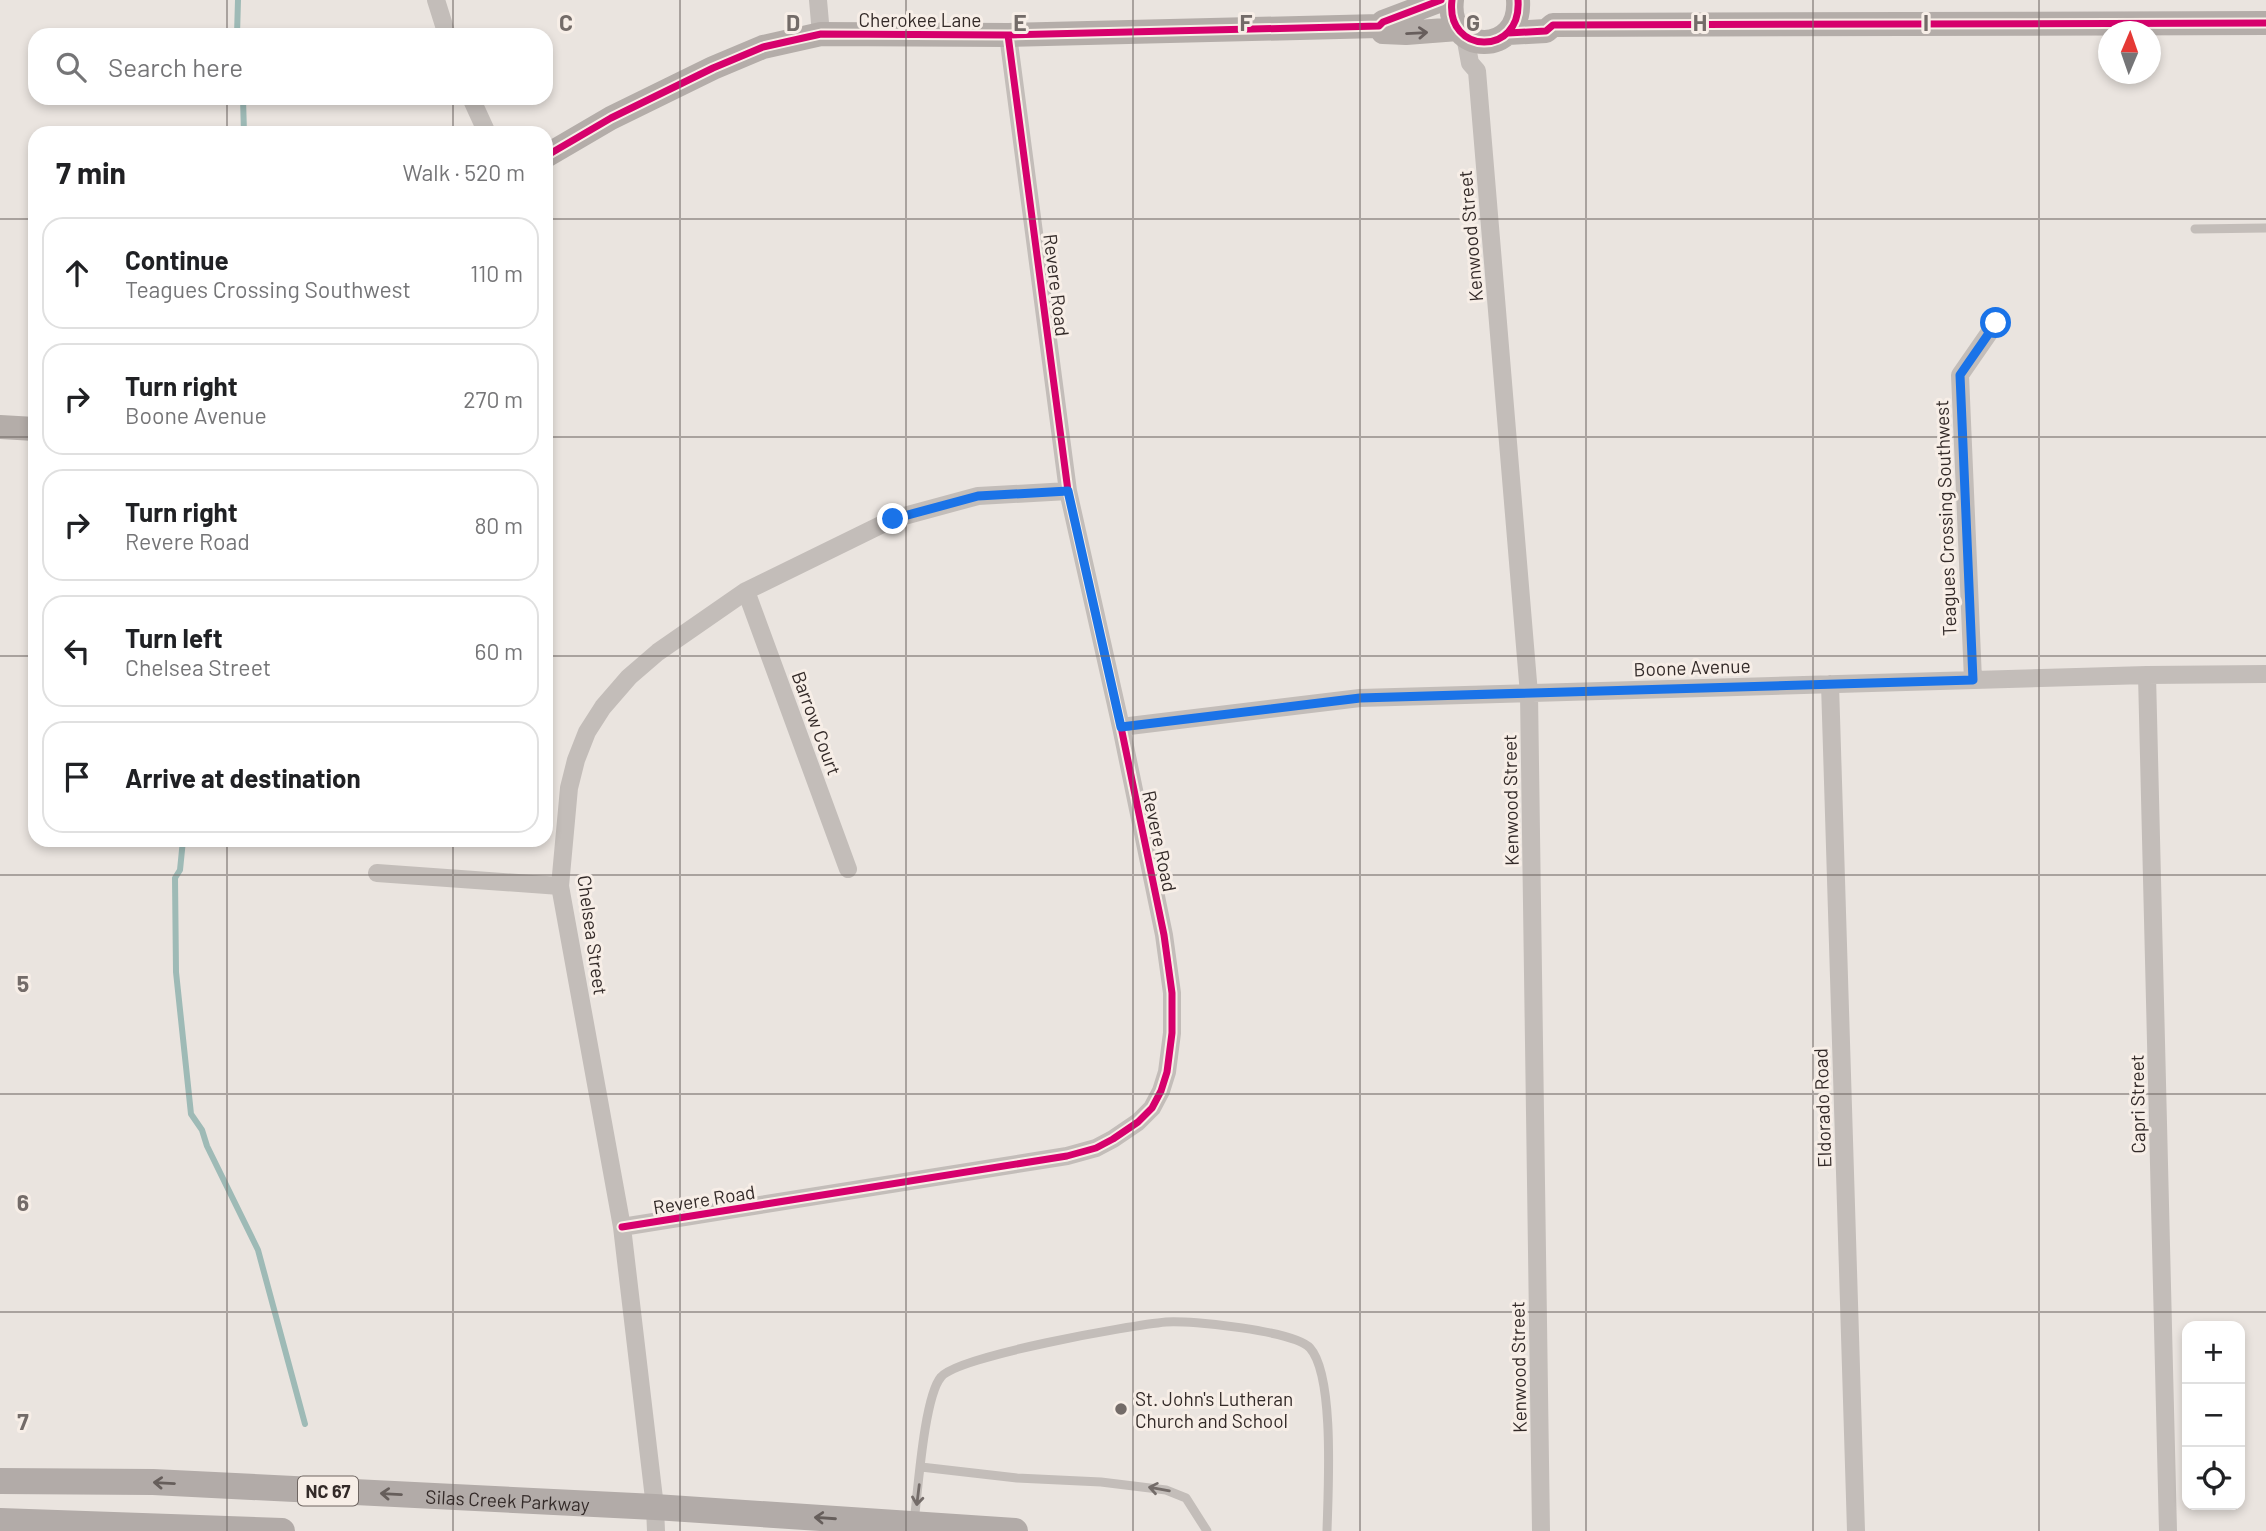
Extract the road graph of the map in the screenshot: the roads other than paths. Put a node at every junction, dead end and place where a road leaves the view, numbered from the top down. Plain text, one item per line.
1 (436, 0) edge
2 (818, 0) edge
3 (1441, 0) edge
4 (1452, 0) edge
5 (1519, 0) edge
6 (2266, 23) edge
7 (1553, 24) junction
8 (1379, 26) junction
9 (445, 28) edge
10 (1462, 33) junction
11 (821, 34) junction
12 (1008, 36) junction
13 (1500, 37) junction
14 (1477, 71) junction
15 (474, 105) edge
16 (484, 126) edge
17 (553, 152) edge
18 (2266, 228) edge
19 (2195, 229) dead end
20 (1996, 323) dead end
21 (0, 427) edge
22 (28, 429) edge
23 (1068, 491) junction
24 (747, 591) junction
25 (2266, 674) edge
26 (2147, 675) junction
27 (1973, 680) junction
28 (1830, 684) junction
29 (1529, 694) junction
30 (1121, 727) junction
31 (848, 869) dead end
32 (377, 873) dead end
33 (560, 886) junction
34 (622, 1227) junction
35 (921, 1467) junction
36 (0, 1481) edge
37 (655, 1519) edge
38 (0, 1521) edge
39 (914, 1524) junction
40 (282, 1531) edge
41 (1015, 1531) edge
42 (1207, 1531) edge
43 (1327, 1531) edge
44 (1541, 1531) edge
45 (1856, 1531) edge
46 (2168, 1531) edge

1 - 9 street
2 - 11 street
3 - 8 street, Cherokee Lane
4 - 10 street
5 - 7 street
5 - 13 street
6 - 7 street
7 - 13 street
8 -> 10 street, Cherokee Lane
8 - 12 street, Cherokee Lane
10 - 13 street, Cherokee Lane
10 - 14 street, Kenwood Street
11 - 12 street, Cherokee Lane
11 - 17 street, Cherokee Lane
12 - 23 street, Revere Road
13 - 14 street
14 - 29 street, Kenwood Street
15 - 16 street
18 - 19 lane
20 - 27 street, Teagues Crossing Southwest
21 - 22 street
23 - 24 street, Chelsea Street
23 - 30 street, Revere Road
24 - 31 street, Barrow Court
24 - 33 street, Chelsea Street
25 - 26 street, Boone Avenue
26 - 27 street, Boone Avenue
26 - 46 street, Capri Street
27 - 28 street, Boone Avenue
28 - 29 street, Boone Avenue
28 - 45 street, Eldorado Road
29 - 30 street, Boone Avenue
29 - 44 street, Kenwood Street
30 - 34 street, Revere Road
32 - 33 street
33 - 34 street, Chelsea Street
34 - 37 street, Chelsea Street
35 -> 39 lane
42 -> 35 lane
35 - 43 lane
37 -> 36 main road, Silas Creek Parkway / NC 67
39 -> 37 main road, Silas Creek Parkway / NC 67
38 - 40 main road
39 - 41 main road, Silas Creek Parkway / NC 67

